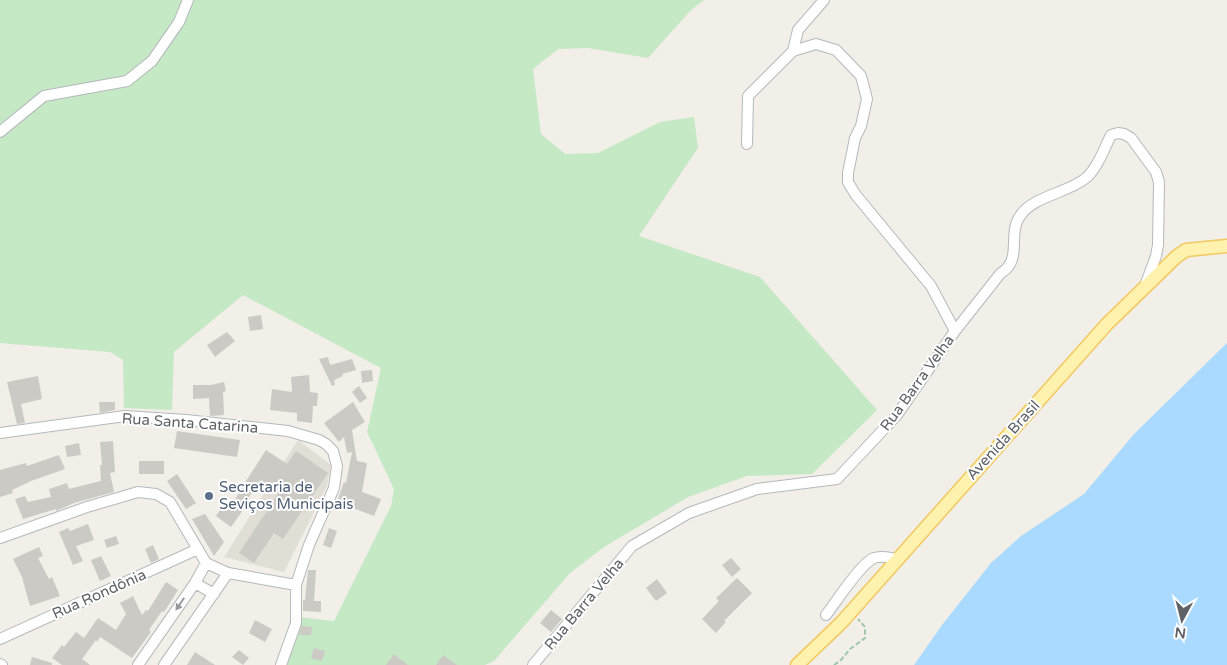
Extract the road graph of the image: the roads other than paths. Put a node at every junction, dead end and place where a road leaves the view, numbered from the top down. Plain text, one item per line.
1 (188, 0) edge
2 (824, 0) edge
3 (793, 51) junction
4 (0, 132) edge
5 (747, 144) dead end
6 (1227, 246) edge
7 (1144, 290) junction
8 (955, 331) junction
9 (0, 433) edge
10 (0, 538) edge
11 (198, 549) junction
12 (897, 559) junction
13 (206, 563) junction
14 (228, 573) junction
15 (195, 583) junction
16 (296, 585) junction
17 (214, 594) junction
18 (826, 615) dead end
19 (0, 639) edge
20 (138, 665) edge
21 (164, 665) edge
22 (281, 665) edge
23 (533, 665) edge
24 (797, 665) edge

1 - 4 street
2 - 3 street, Rua Barra Velha
3 - 5 street, Rua Barra Velha
3 - 8 street, Rua Barra Velha
6 - 7 main road, Avenida Brasil
7 - 8 street
7 - 12 main road, Avenida Brasil
8 - 23 street, Rua Barra Velha
9 - 16 street, Rua Santa Catarina
10 - 11 street
11 - 13 street
11 - 19 street, Rua Rondônia
12 - 18 street
12 - 24 main road, Avenida Brasil
13 - 14 street
13 - 15 street
14 - 16 street
14 - 17 street
15 - 17 street
15 -> 20 street
16 - 22 street
17 - 21 street

